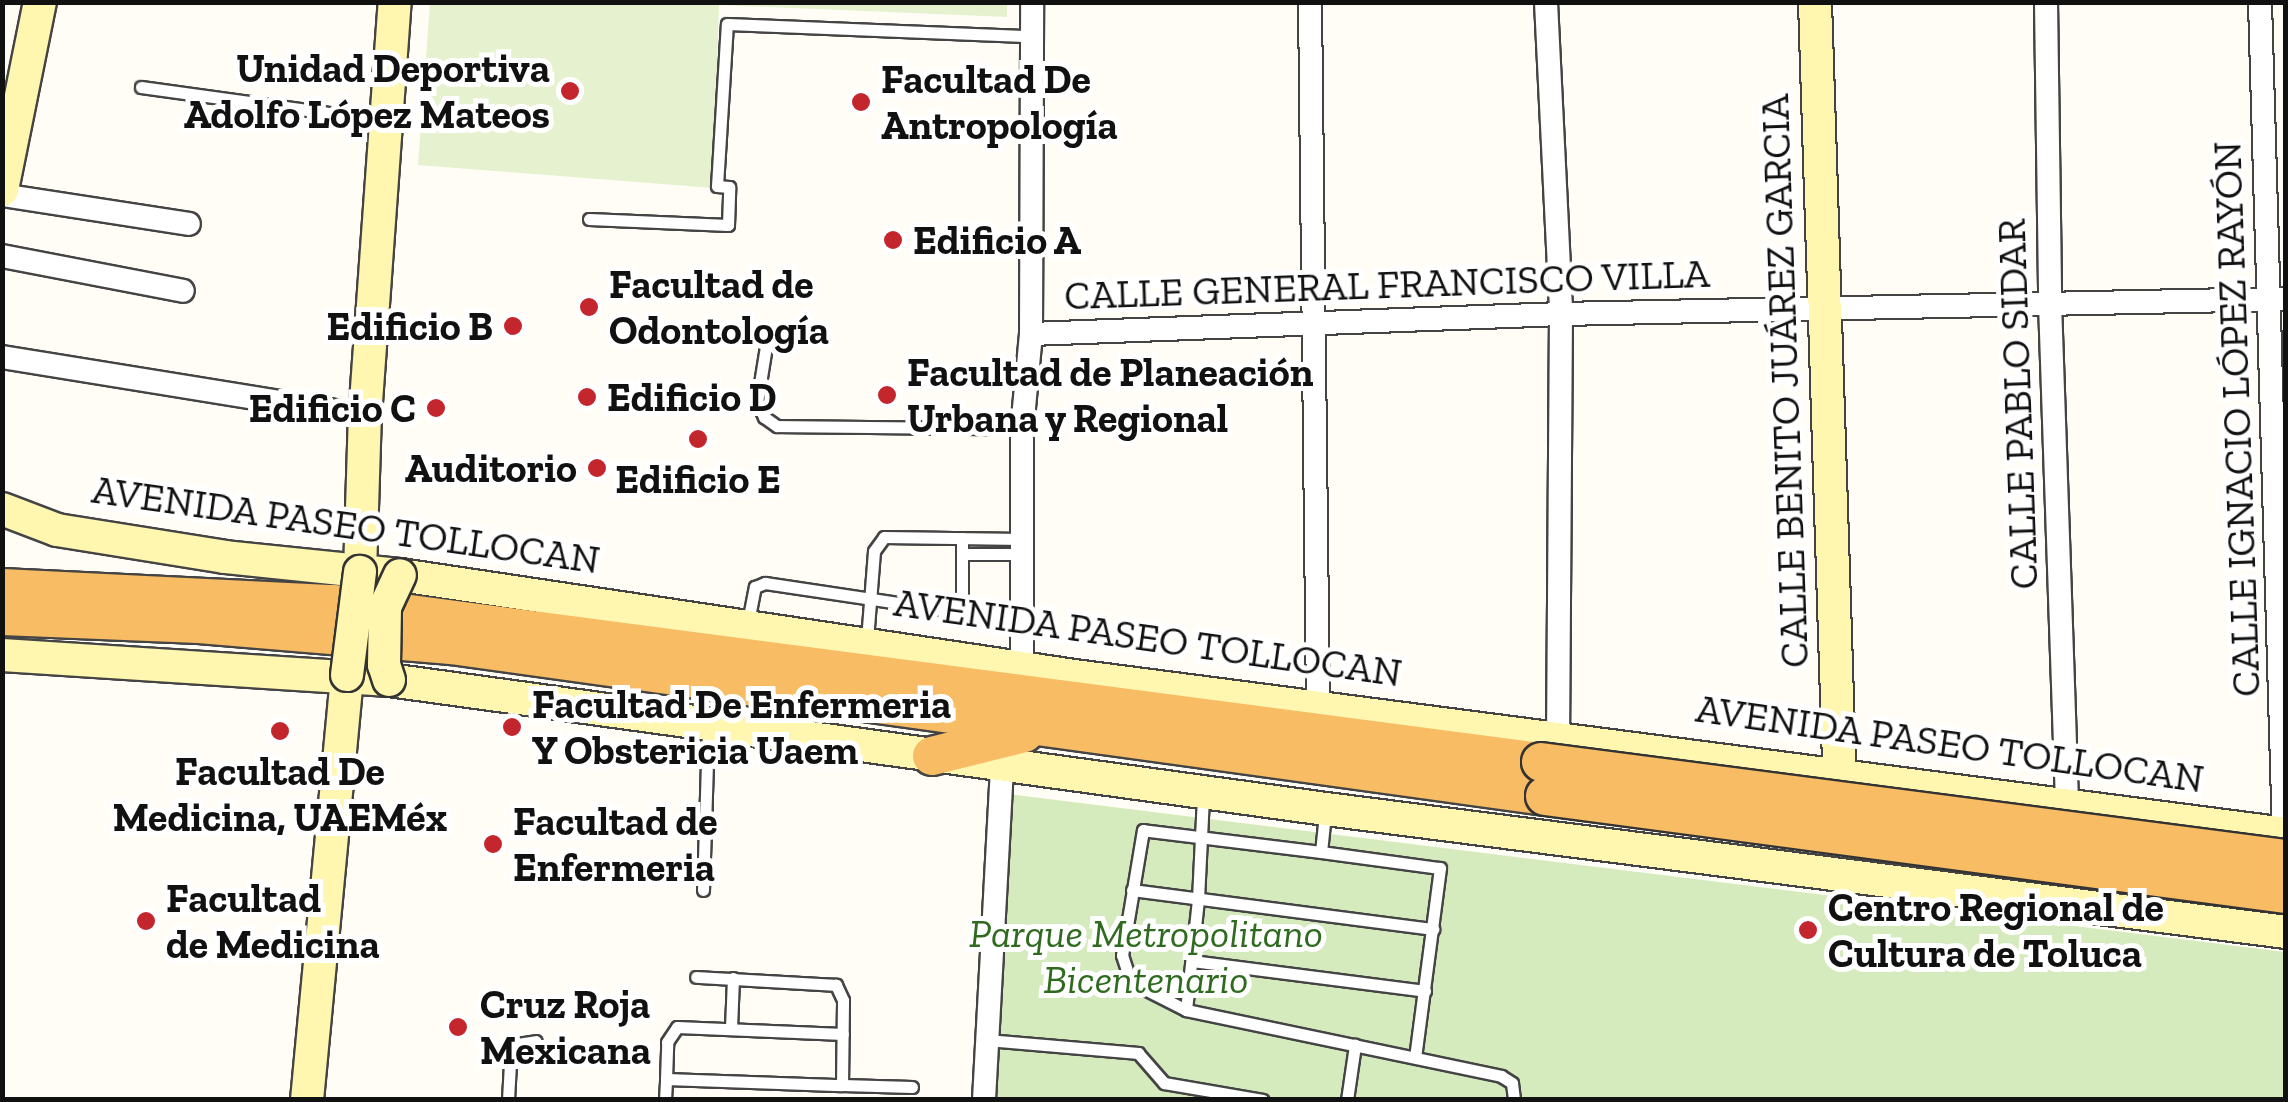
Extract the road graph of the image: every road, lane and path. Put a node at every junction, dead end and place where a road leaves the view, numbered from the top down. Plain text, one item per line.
1 (40, 2) edge
2 (395, 2) edge
3 (1032, 2) edge
4 (1310, 2) edge
5 (1546, 2) edge
6 (1815, 2) edge
7 (2046, 2) edge
8 (2260, 2) edge
9 (1030, 36) junction
10 (142, 87) dead end
11 (388, 121) junction
12 (2, 193) edge
13 (589, 219) dead end
14 (189, 224) dead end
15 (2, 256) edge
16 (182, 290) dead end
17 (2279, 300) edge
18 (2050, 303) junction
19 (1823, 310) junction
20 (1561, 314) junction
21 (1311, 322) junction
22 (768, 334) dead end
23 (1031, 334) junction
24 (2, 357) edge
25 (365, 416) junction
26 (984, 428) dead end
27 (2, 509) edge
28 (962, 538) junction
29 (1022, 547) junction
30 (963, 554) junction
31 (360, 572) junction
32 (400, 575) junction
33 (2, 588) edge
34 (870, 599) junction
35 (2, 616) edge
36 (748, 627) junction
37 (866, 644) junction
38 (2, 654) edge
39 (1022, 668) junction
40 (348, 675) junction
41 (1074, 676) junction
42 (389, 680) junction
43 (1318, 708) junction
44 (1124, 709) junction
45 (708, 725) junction
46 (1040, 728) junction
47 (932, 756) junction
48 (1762, 763) junction
49 (1548, 765) junction
50 (1002, 766) junction
51 (1840, 774) junction
52 (1203, 793) junction
53 (2067, 803) junction
54 (1326, 809) junction
55 (1200, 836) junction
56 (2285, 842) edge
57 (1321, 852) junction
58 (1748, 865) junction
59 (1840, 877) junction
60 (703, 890) dead end
61 (1132, 890) junction
62 (2286, 894) edge
63 (1198, 898) junction
64 (1433, 929) junction
65 (2286, 932) edge
66 (1192, 961) junction
67 (696, 977) dead end
68 (732, 978) junction
69 (1425, 991) junction
70 (1186, 1010) junction
71 (731, 1028) junction
72 (844, 1034) junction
73 (536, 1040) dead end
74 (987, 1040) junction
75 (1355, 1044) junction
76 (1415, 1058) junction
77 (666, 1079) junction
78 (842, 1085) junction
79 (912, 1086) dead end
80 (307, 1100) edge
81 (508, 1100) edge
82 (665, 1100) edge
83 (984, 1100) edge
84 (1263, 1100) edge
85 (1347, 1100) edge
86 (1514, 1100) edge

1 - 12 main road
2 - 11 main road
3 - 9 street
4 - 21 street
5 - 20 street
6 - 19 main road, CALLE BENITO JUÁREZ GARCIA
7 - 18 street, CALLE PABLO SIDAR
8 - 17 street, CALLE IGNACIO LÓPEZ RAYÓN
9 - 13 lane
9 - 23 street
10 - 11 lane
11 - 25 main road
12 - 14 street
15 - 16 street
17 - 18 street, CALLE GENERAL FRANCISCO VILLA
17 - 56 street, CALLE IGNACIO LÓPEZ RAYÓN
18 - 19 street, CALLE GENERAL FRANCISCO VILLA
18 - 53 street, CALLE PABLO SIDAR
19 - 20 street, CALLE GENERAL FRANCISCO VILLA
19 - 51 main road, CALLE BENITO JUÁREZ GARCIA
20 - 21 street, CALLE GENERAL FRANCISCO VILLA
20 - 49 street
21 - 23 street, CALLE GENERAL FRANCISCO VILLA
21 - 43 street
22 - 26 lane
23 - 29 street
24 - 25 street
25 - 31 main road
27 - 31 main road, AVENIDA PASEO TOLLOCAN
28 - 29 lane
28 - 30 lane
28 - 34 lane
29 - 30 lane
29 - 39 street
30 - 34 lane
31 - 32 main road, AVENIDA PASEO TOLLOCAN
31 - 40 main road, bridge
32 - 36 main road, AVENIDA PASEO TOLLOCAN
32 - 42 main road, bridge
33 - 44 highway, AVENIDA PASEO TOLLOCAN
34 - 36 lane
34 - 37 lane
35 - 46 highway, AVENIDA PASEO TOLLOCAN
36 - 37 main road, AVENIDA PASEO TOLLOCAN
37 - 39 main road, AVENIDA PASEO TOLLOCAN
38 - 40 main road
39 - 41 main road, AVENIDA PASEO TOLLOCAN
40 - 42 main road
40 - 80 main road
41 - 43 main road, AVENIDA PASEO TOLLOCAN
41 - 44 highway
42 - 45 main road
43 - 49 main road, AVENIDA PASEO TOLLOCAN
44 - 49 highway, AVENIDA PASEO TOLLOCAN
45 - 47 main road
45 - 60 lane
46 - 47 highway
46 - 49 highway, AVENIDA PASEO TOLLOCAN
47 - 50 main road
48 - 49 main road, AVENIDA PASEO TOLLOCAN
48 - 51 main road, AVENIDA PASEO TOLLOCAN
48 - 58 main road
49 - 56 highway, AVENIDA PASEO TOLLOCAN, bridge
49 - 62 highway, AVENIDA PASEO TOLLOCAN, bridge
50 - 52 main road
50 - 74 street
51 - 53 main road, AVENIDA PASEO TOLLOCAN
51 - 59 main road, CALLE BENITO JUÁREZ GARCIA
52 - 54 main road
52 - 55 lane
53 - 56 main road, AVENIDA PASEO TOLLOCAN
54 - 57 lane
54 - 58 main road
55 - 57 lane
55 - 61 lane
55 - 63 lane
57 - 64 lane
58 - 59 main road
59 - 65 main road
61 - 63 lane
61 - 70 lane
63 - 64 lane
63 - 66 lane
64 - 69 lane
66 - 69 lane
66 - 70 lane
67 - 68 lane
68 - 71 lane
68 - 72 lane
69 - 76 lane
70 - 75 lane
71 - 72 lane
71 - 77 lane
72 - 78 lane
73 - 81 lane
74 - 83 street
74 - 84 lane
75 - 76 lane
75 - 85 lane
76 - 86 lane
77 - 78 lane
77 - 82 lane
78 - 79 lane

